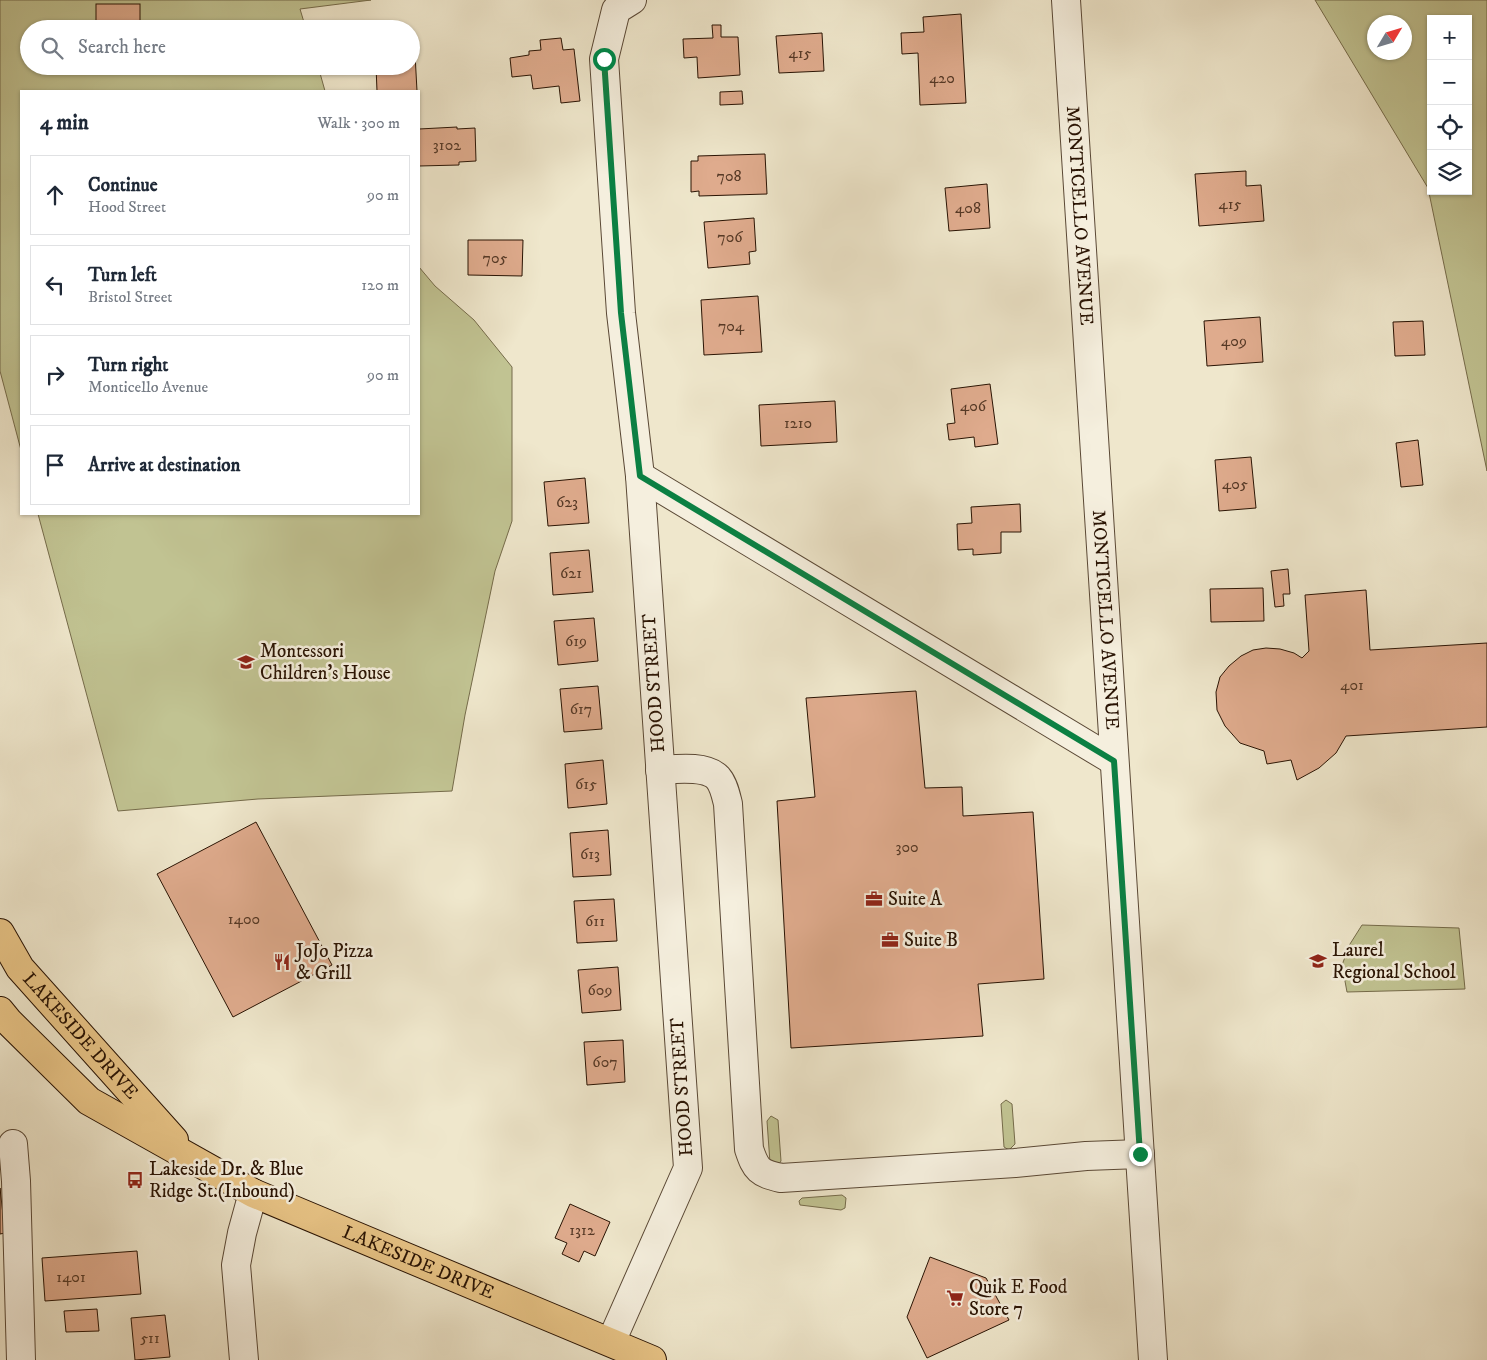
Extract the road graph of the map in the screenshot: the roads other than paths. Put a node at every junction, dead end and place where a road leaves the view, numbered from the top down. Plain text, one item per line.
1 (1066, 0) edge
2 (624, 5) edge
3 (640, 476) junction
4 (1114, 761) junction
5 (660, 770) junction
6 (0, 933) edge
7 (0, 1011) edge
8 (13, 1144) dead end
9 (1140, 1154) junction
10 (188, 1156) junction
11 (253, 1193) junction
12 (611, 1342) junction
13 (21, 1360) edge
14 (244, 1360) edge
15 (652, 1360) edge
16 (1152, 1360) edge

1 - 4 street, MONTICELLO AVENUE
2 - 3 street, HOOD STREET
3 - 4 street
3 - 5 street, HOOD STREET
4 - 9 street, MONTICELLO AVENUE
5 - 9 street
5 - 12 street, HOOD STREET
6 - 10 main road, LAKESIDE DRIVE
7 - 10 main road, LAKESIDE DRIVE
8 - 13 street
9 - 16 street, MONTICELLO AVENUE
10 - 11 main road, LAKESIDE DRIVE
11 - 12 main road, LAKESIDE DRIVE
11 - 14 street
12 - 15 main road, LAKESIDE DRIVE

